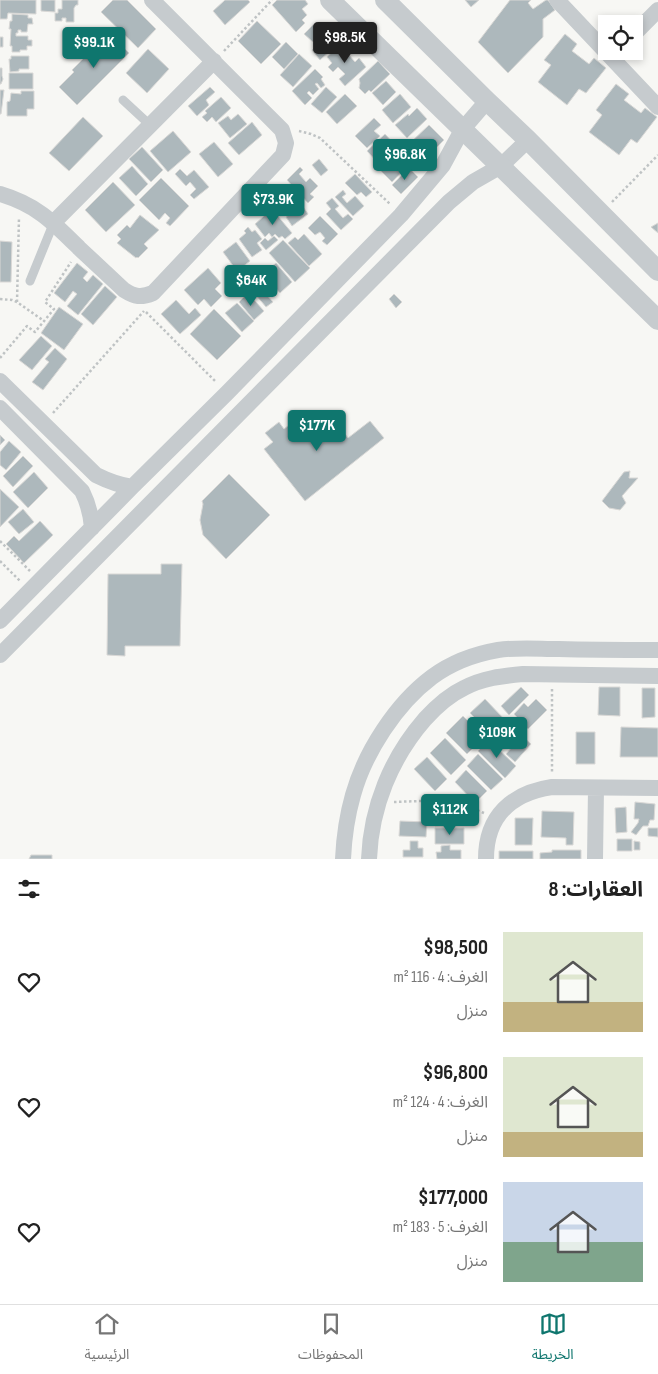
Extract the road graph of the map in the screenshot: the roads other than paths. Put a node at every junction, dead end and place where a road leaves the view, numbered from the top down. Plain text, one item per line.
1 (152, 0) edge
2 (330, 0) edge
3 (385, 0) edge
4 (557, 0) edge
5 (658, 10) edge
6 (643, 25) edge
7 (598, 39) edge
8 (619, 60) edge
9 (214, 61) junction
10 (123, 100) dead end
11 (487, 101) junction
12 (658, 107) edge
13 (150, 125) junction
14 (462, 130) junction
15 (528, 140) junction
16 (501, 166) junction
17 (0, 194) edge
18 (54, 222) junction
19 (658, 271) edge
20 (30, 281) dead end
21 (658, 320) edge
22 (0, 380) edge
23 (0, 408) edge
24 (87, 466) junction
25 (73, 481) junction
26 (132, 487) junction
27 (92, 528) junction
28 (0, 621) edge
29 (658, 650) edge
30 (0, 656) edge
31 (658, 676) edge
32 (596, 788) junction
33 (658, 788) edge
34 (343, 859) edge
35 (369, 859) edge
36 (486, 859) edge
37 (595, 859) edge

1 - 9 street
2 - 14 street
3 - 11 street
4 - 7 street
5 - 6 street
8 - 12 street
9 - 13 street
9 - 18 street
10 - 13 lane
11 - 14 street
11 - 15 street
13 - 18 street
14 - 16 street
14 - 26 street
15 - 16 street
15 - 19 street
16 - 21 street
16 - 30 street
17 - 18 street
18 - 20 lane
22 - 24 street
23 - 25 street
24 - 25 street
24 - 26 street
25 - 27 street
26 - 27 street
27 - 28 street
29 - 34 street
31 - 35 street
32 - 33 street
32 - 36 street
32 - 37 street

